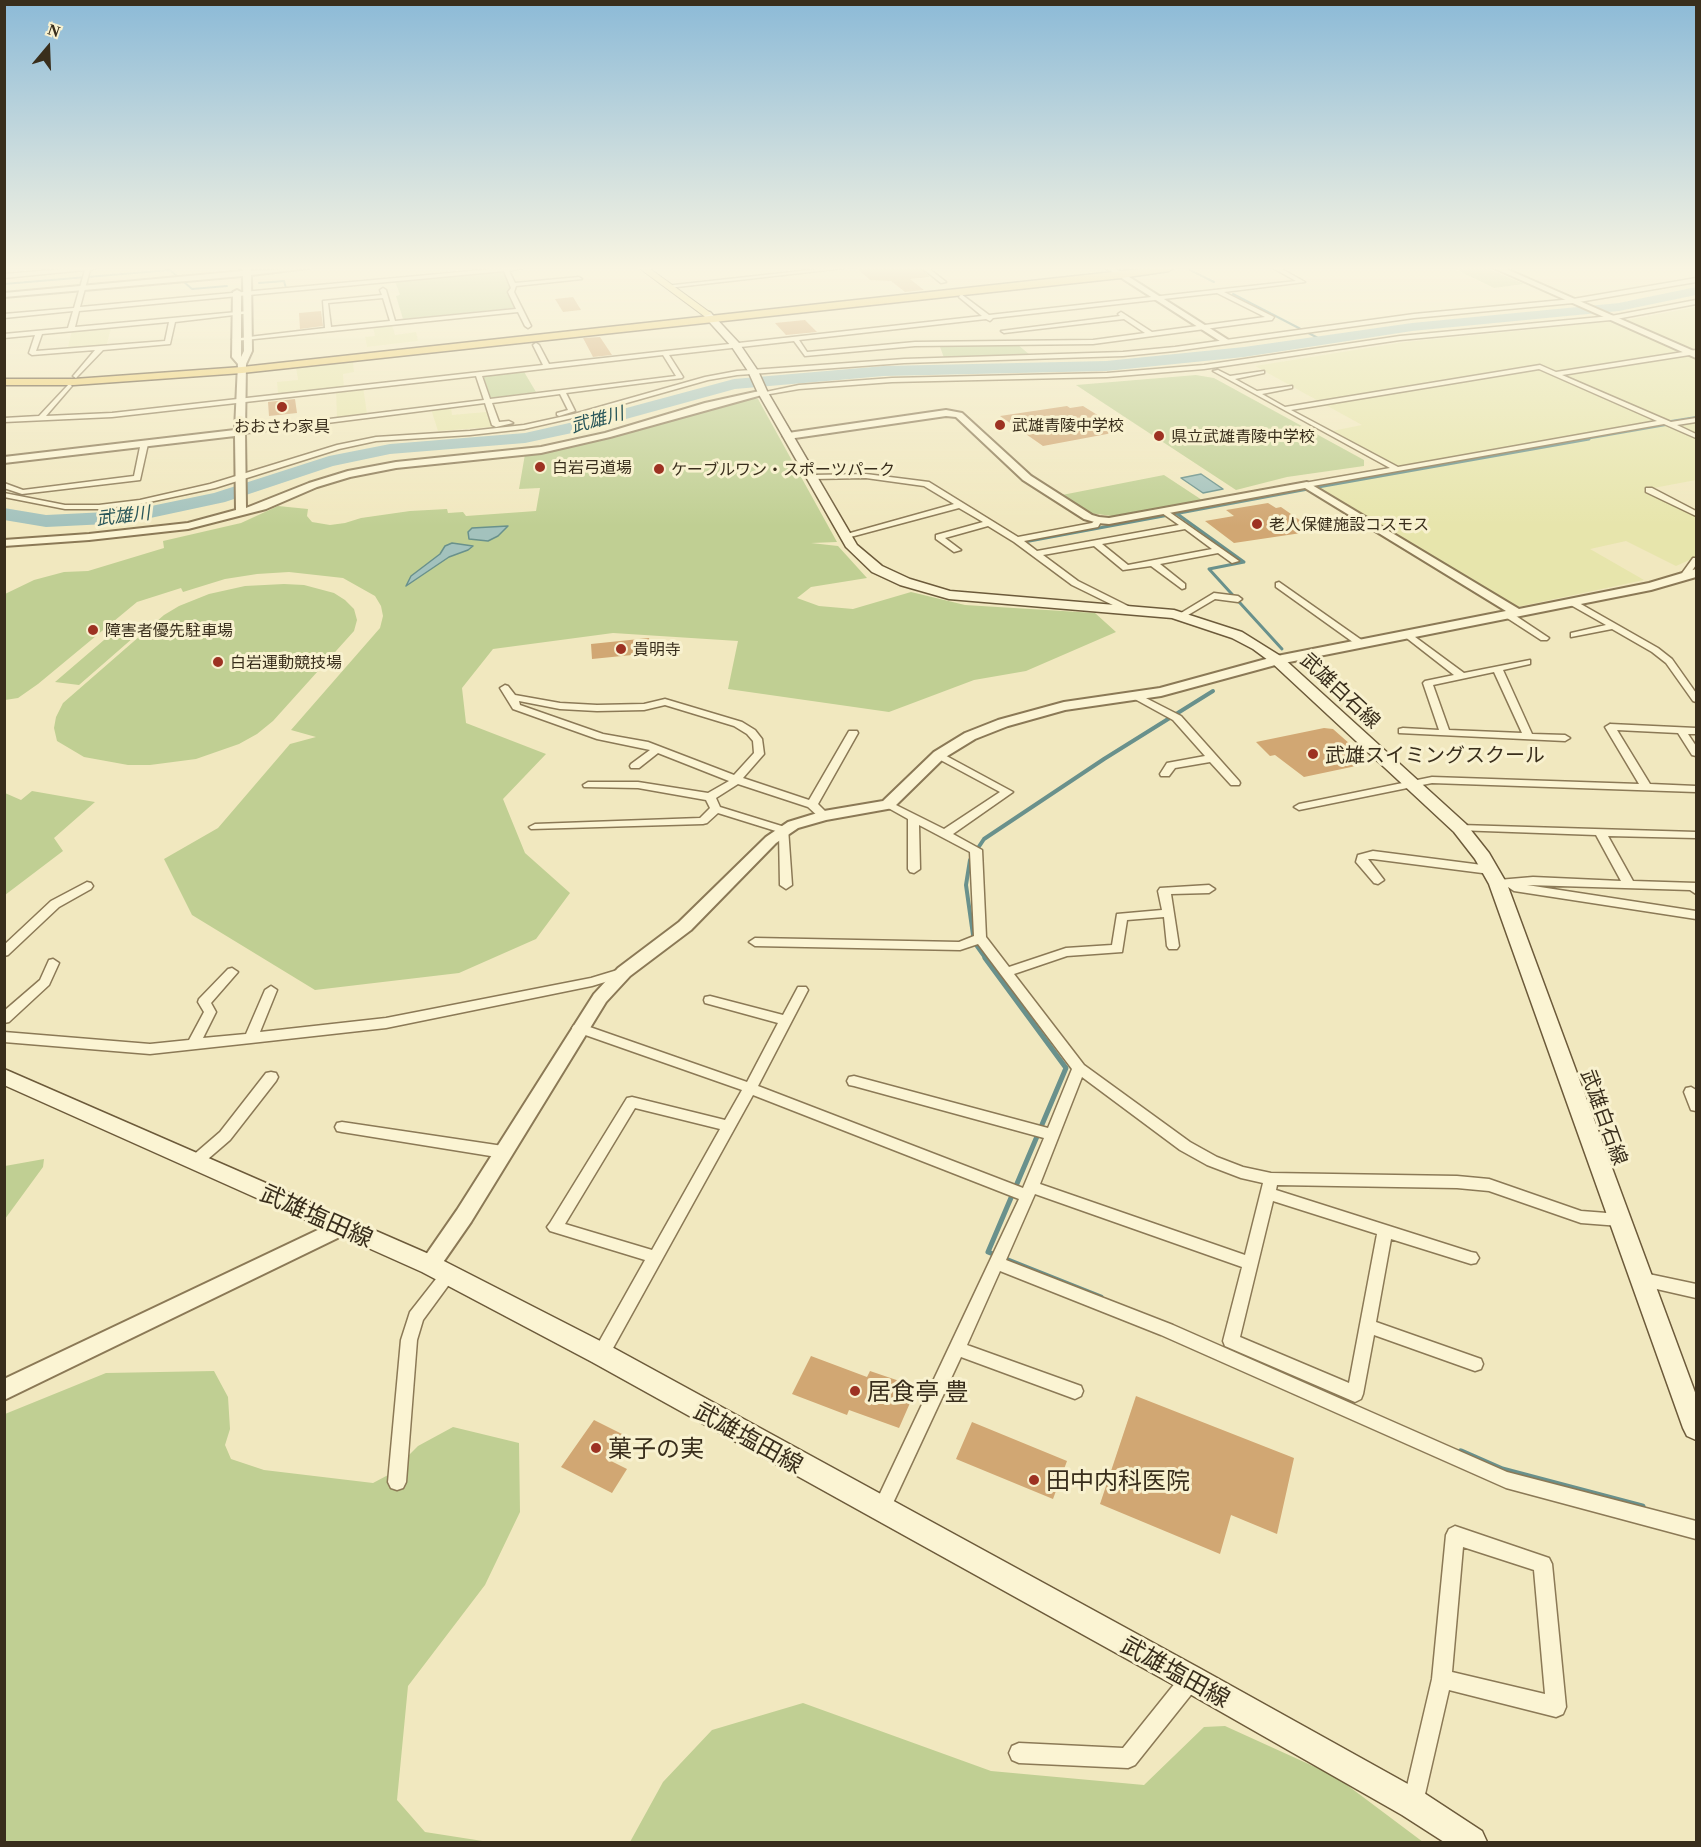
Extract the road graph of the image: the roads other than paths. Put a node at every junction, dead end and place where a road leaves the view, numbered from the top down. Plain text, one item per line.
1 (95, 354) edge
2 (236, 354) edge
3 (247, 354) edge
4 (362, 354) edge
5 (541, 354) edge
6 (654, 354) edge
7 (666, 354) edge
8 (742, 354) edge
9 (1033, 354) edge
10 (1117, 354) edge
11 (1291, 354) edge
12 (1687, 354) edge
13 (1037, 357) junction
14 (547, 366) junction
15 (242, 367) junction
16 (753, 371) junction
17 (1216, 371) dead end
18 (1262, 372) dead end
19 (478, 374) junction
20 (1555, 374) junction
21 (76, 376) junction
22 (1230, 378) junction
23 (4, 379) edge
24 (69, 386) dead end
25 (1290, 387) dead end
26 (562, 391) junction
27 (763, 392) junction
28 (1257, 393) junction
29 (241, 400) junction
30 (487, 400) junction
31 (1284, 409) junction
32 (40, 419) junction
33 (4, 420) edge
34 (1696, 420) edge
35 (1668, 423) junction
36 (240, 432) junction
37 (788, 436) junction
38 (1696, 436) edge
39 (144, 444) junction
40 (4, 460) edge
41 (1397, 469) junction
42 (812, 477) junction
43 (240, 479) junction
44 (4, 484) edge
45 (1307, 485) junction
46 (1648, 490) dead end
47 (4, 495) edge
48 (960, 505) junction
49 (241, 510) junction
50 (1694, 511) edge
51 (1168, 513) junction
52 (1098, 520) junction
53 (989, 523) junction
54 (1186, 526) junction
55 (846, 537) junction
56 (1017, 540) junction
57 (4, 543) edge
58 (1096, 543) junction
59 (957, 550) dead end
60 (1219, 550) junction
61 (1036, 554) junction
62 (1696, 560) edge
63 (1235, 561) dead end
64 (1152, 563) junction
65 (1690, 574) edge
66 (1279, 585) dead end
67 (1182, 586) dead end
68 (1233, 598) dead end
69 (1572, 602) junction
70 (1127, 609) junction
71 (1512, 613) junction
72 (1180, 616) junction
73 (1614, 626) junction
74 (1407, 634) junction
75 (1574, 635) dead end
76 (1544, 638) dead end
77 (1360, 643) junction
78 (1276, 660) junction
79 (1527, 662) dead end
80 (1497, 668) junction
81 (1462, 676) junction
82 (505, 688) dead end
83 (1136, 696) junction
84 (512, 697) junction
85 (1696, 699) edge
86 (1681, 730) junction
87 (1403, 731) dead end
88 (1696, 731) edge
89 (853, 733) dead end
90 (1445, 733) junction
91 (1528, 736) junction
92 (1565, 738) dead end
93 (657, 749) junction
94 (1696, 753) edge
95 (939, 754) junction
96 (1213, 758) junction
97 (635, 765) dead end
98 (1165, 774) dead end
99 (737, 780) junction
100 (1235, 783) dead end
101 (588, 785) dead end
102 (1412, 785) junction
103 (1647, 788) junction
104 (1696, 789) edge
105 (711, 797) junction
106 (888, 805) junction
107 (1299, 807) dead end
108 (716, 809) junction
109 (818, 810) junction
110 (914, 818) junction
111 (535, 827) dead end
112 (1460, 828) junction
113 (784, 830) junction
114 (1600, 832) junction
115 (945, 834) junction
116 (1696, 835) edge
117 (914, 868) dead end
118 (1494, 877) junction
119 (1378, 879) dead end
120 (1629, 884) junction
121 (786, 885) dead end
122 (87, 886) dead end
123 (1209, 889) dead end
124 (1696, 890) edge
125 (1169, 913) junction
126 (1696, 915) edge
127 (980, 938) junction
128 (755, 942) dead end
129 (1173, 946) dead end
130 (4, 952) edge
131 (53, 963) dead end
132 (232, 972) dead end
133 (624, 972) junction
134 (1006, 972) junction
135 (271, 990) dead end
136 (802, 990) dead end
137 (710, 1000) dead end
138 (4, 1019) edge
139 (786, 1020) junction
140 (579, 1028) junction
141 (4, 1037) edge
142 (251, 1038) junction
143 (193, 1044) junction
144 (1079, 1068) junction
145 (4, 1076) edge
146 (271, 1077) dead end
147 (854, 1081) dead end
148 (750, 1088) junction
149 (1691, 1092) dead end
150 (1696, 1106) edge
151 (728, 1126) junction
152 (342, 1127) dead end
153 (1051, 1135) junction
154 (503, 1152) junction
155 (196, 1161) junction
156 (1269, 1186) junction
157 (1030, 1191) junction
158 (1620, 1220) junction
159 (343, 1226) junction
160 (1385, 1231) junction
161 (655, 1257) junction
162 (1471, 1258) dead end
163 (996, 1263) junction
164 (1250, 1263) junction
165 (439, 1270) junction
166 (1644, 1280) junction
167 (1696, 1291) edge
168 (1367, 1326) junction
169 (957, 1348) junction
170 (601, 1354) junction
171 (1475, 1364) dead end
172 (4, 1390) edge
173 (1075, 1391) dead end
174 (1696, 1428) edge
175 (397, 1482) dead end
176 (881, 1510) junction
177 (1696, 1530) edge
178 (1191, 1678) junction
179 (1442, 1679) junction
180 (1019, 1753) dead end
181 (1413, 1804) junction
182 (1471, 1842) edge

1 - 21 street
2 - 15 street
3 - 15 street
4 - 15 highway
5 - 14 street
6 - 14 street
7 - 26 street
8 - 16 main road, 武雄白石線
9 - 13 street
10 - 13 street
11 - 27 street
12 - 20 street
13 - 16 street
14 - 19 street
15 - 21 highway
15 - 23 highway
15 - 29 street
16 - 27 main road, 武雄白石線
16 - 43 street
17 - 22 street
18 - 22 street
19 - 29 street
19 - 30 street
20 - 31 street
20 - 35 street
21 - 23 highway
22 - 28 street
24 - 32 street
25 - 28 street
26 - 30 street
26 - 30 street
27 - 37 main road, 武雄白石線
27 - 49 street
28 - 31 street
29 - 32 street
29 - 36 street
30 - 36 street
31 - 41 street
32 - 33 street
34 - 35 street
35 - 38 street
35 - 41 street
36 - 39 street
36 - 43 street
37 - 42 main road, 武雄白石線
37 - 52 street
39 - 40 street
39 - 44 street
41 - 45 street
42 - 48 street
42 - 55 main road, 武雄白石線
43 - 47 street
43 - 49 street
45 - 51 street
45 - 71 street
46 - 50 street
48 - 53 street
48 - 55 street
49 - 57 street
51 - 52 street
51 - 54 street
52 - 56 street
53 - 56 street
53 - 59 street
54 - 58 street
54 - 60 street
55 - 70 main road, 武雄白石線
56 - 61 street
58 - 61 street
58 - 64 street
60 - 63 street
60 - 64 street
61 - 70 street
62 - 65 street
64 - 67 street
65 - 69 street
66 - 77 street
68 - 72 street
69 - 71 street
69 - 73 street
70 - 72 main road, 武雄白石線
71 - 74 street
71 - 76 street
72 - 78 main road, 武雄白石線
73 - 75 street
73 - 85 street
74 - 77 street
74 - 81 street
77 - 78 street
78 - 83 street
78 - 102 main road, 武雄白石線
79 - 80 street
80 - 81 street
80 - 91 street
81 - 90 street
82 - 84 street
83 - 95 street
83 - 96 street
84 - 93 street
84 - 99 street
86 - 88 street
86 - 94 street
86 - 103 street
87 - 90 street
89 - 109 street
90 - 91 street
91 - 92 street
93 - 97 street
93 - 99 street
95 - 106 street
95 - 115 street
96 - 98 street
96 - 100 street
99 - 105 street
99 - 109 street
101 - 105 street
102 - 103 street
102 - 107 street
102 - 112 main road, 武雄白石線
103 - 104 street
105 - 108 street
106 - 109 street
106 - 110 street
108 - 111 street
108 - 113 street
109 - 113 street
110 - 115 street
110 - 117 street
112 - 114 street
112 - 118 main road, 武雄白石線
113 - 121 street
113 - 133 street
114 - 116 street
114 - 120 street
115 - 127 street
118 - 119 street
118 - 120 street
118 - 126 street
118 - 158 main road, 武雄白石線
120 - 124 street
122 - 130 street
123 - 125 street
125 - 129 street
125 - 134 street
127 - 128 street
127 - 134 street
131 - 138 street
132 - 143 street
133 - 140 street
133 - 142 street
134 - 144 street
135 - 142 street
136 - 139 street
137 - 139 street
139 - 148 street
140 - 148 street
140 - 154 street
141 - 143 street
142 - 143 street
144 - 153 street
144 - 156 street
145 - 155 main road, 武雄塩田線
146 - 155 street
147 - 153 street
148 - 151 street
148 - 157 street
149 - 150 street
151 - 161 street
151 - 161 street
152 - 154 street
153 - 157 street
154 - 165 street
155 - 159 main road, 武雄塩田線
156 - 158 street
156 - 160 street
156 - 164 street
157 - 163 street
157 - 164 street
158 - 166 main road, 武雄白石線
159 - 165 main road, 武雄塩田線
159 - 172 street
160 - 162 street
160 - 168 street
161 - 170 street
163 - 169 street
163 - 177 street
164 - 168 street
165 - 170 main road, 武雄塩田線
165 - 175 street
166 - 167 street
166 - 174 main road, 武雄白石線
168 - 171 street
169 - 173 street
169 - 176 street
170 - 176 main road, 武雄塩田線
176 - 178 main road, 武雄塩田線
178 - 180 street
178 - 181 main road, 武雄塩田線
179 - 179 street
179 - 181 street
181 - 182 main road, 武雄塩田線

